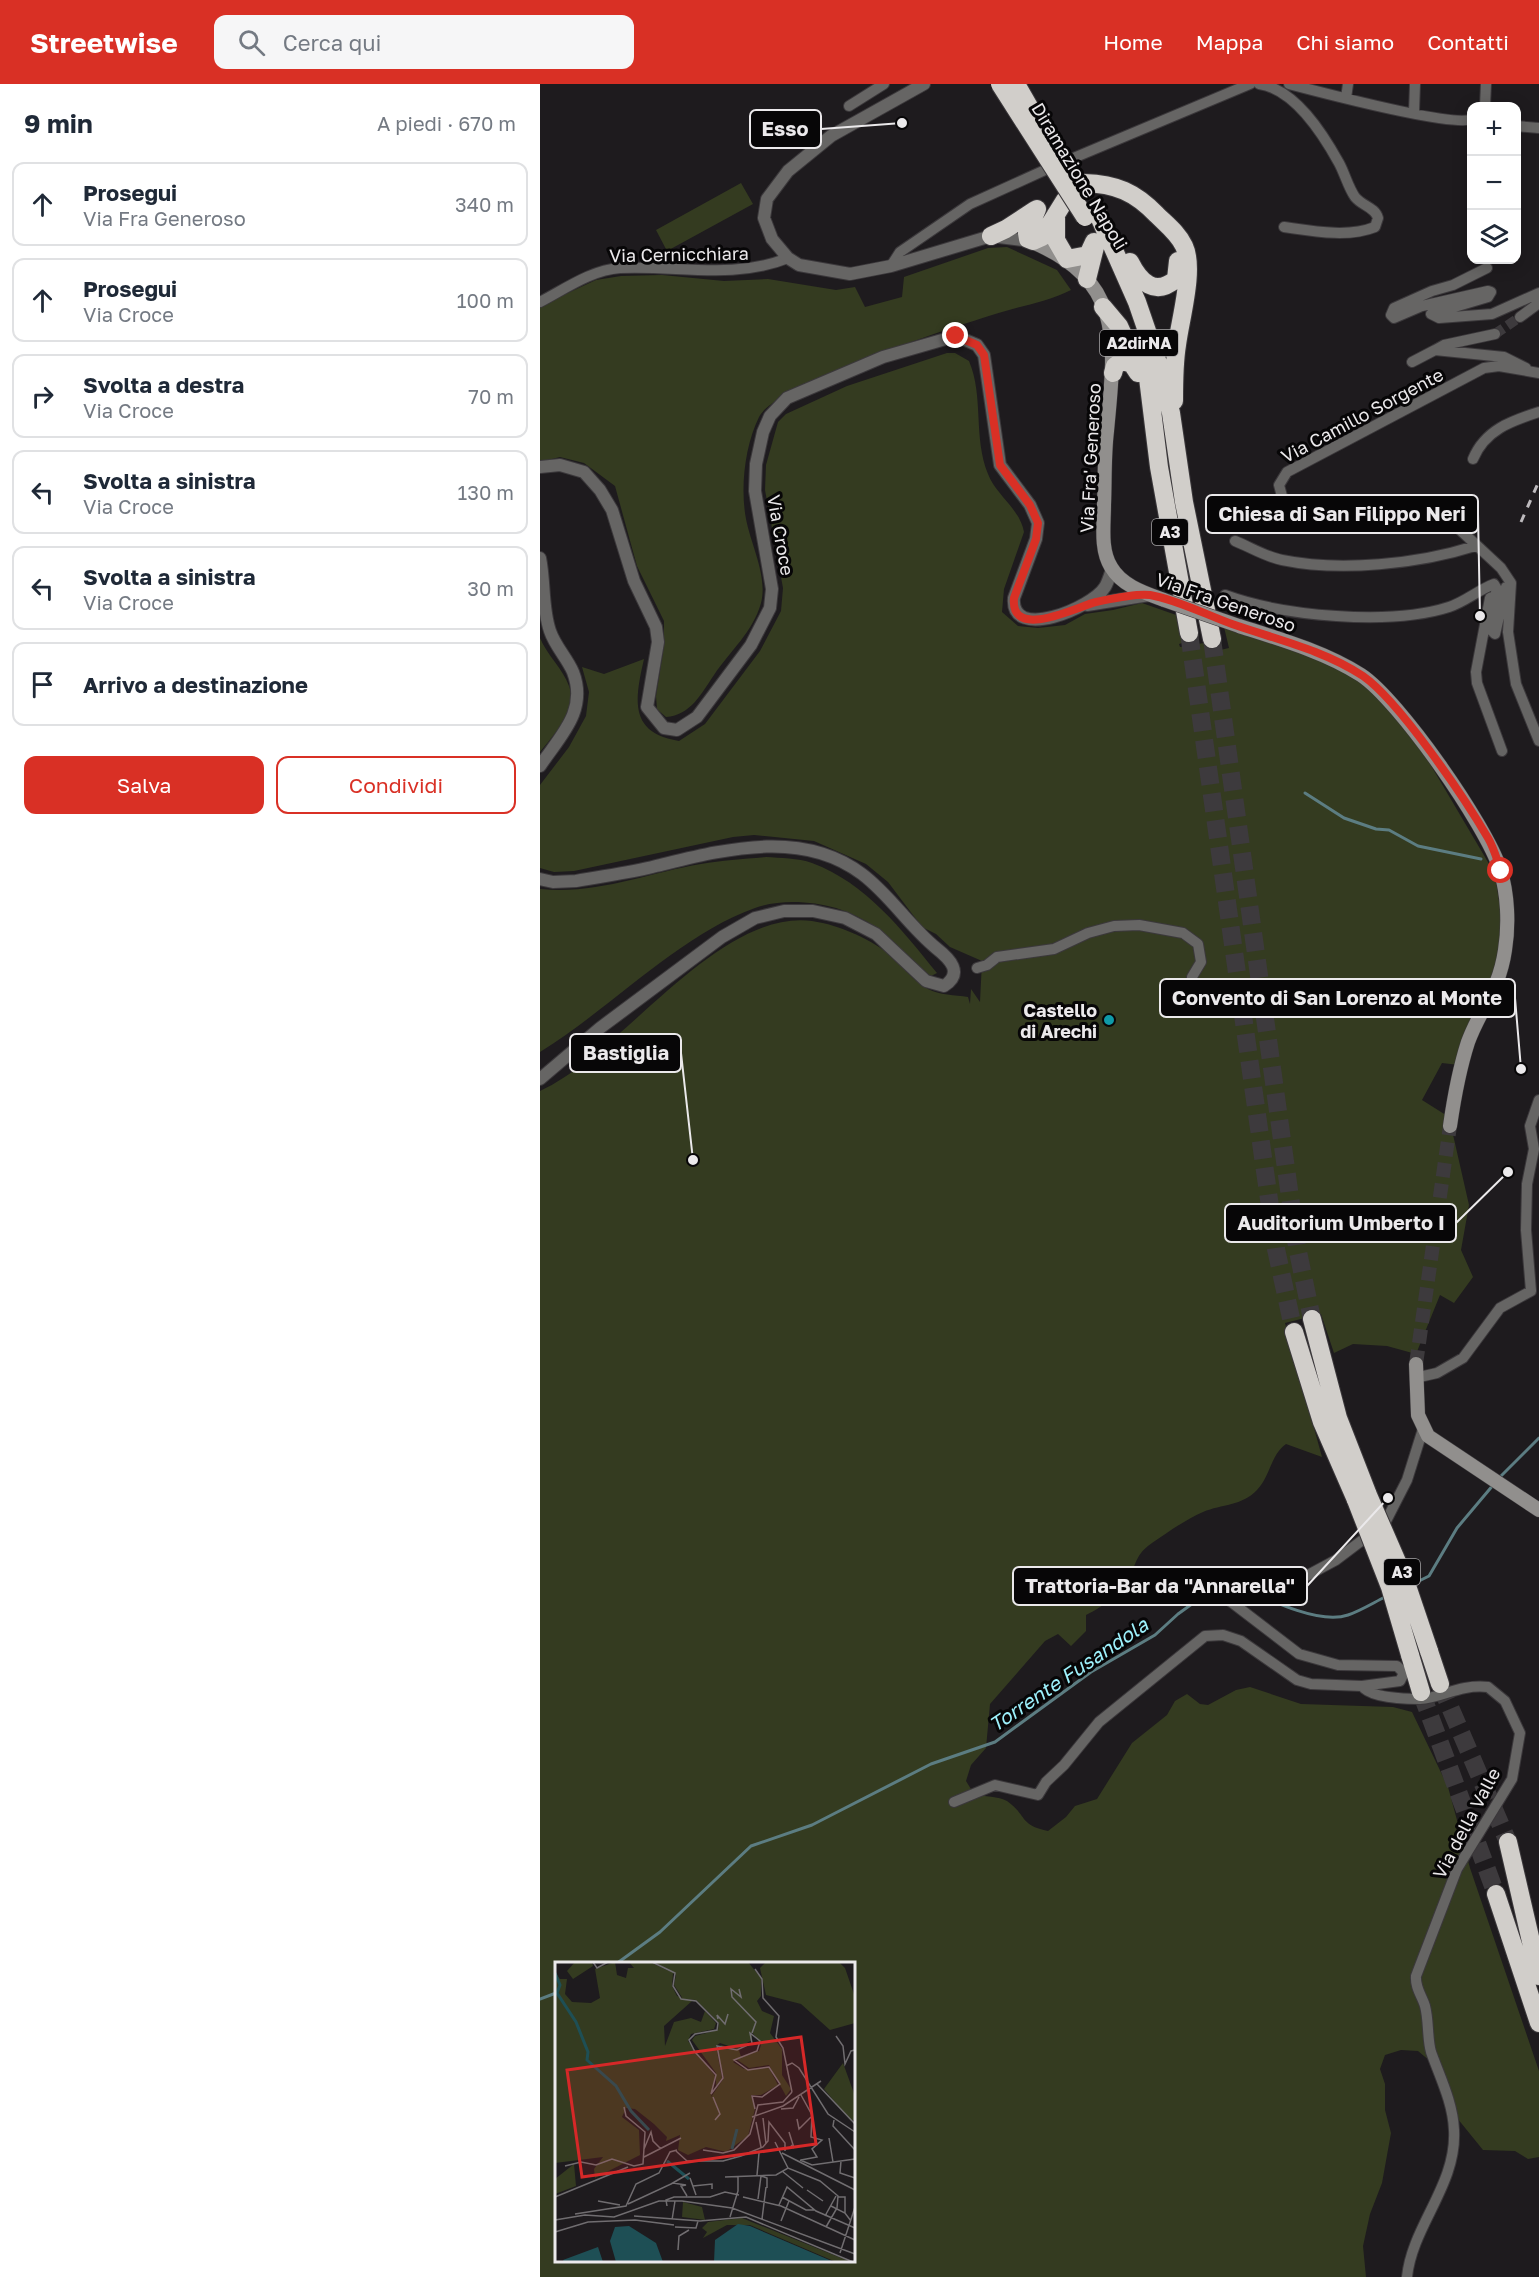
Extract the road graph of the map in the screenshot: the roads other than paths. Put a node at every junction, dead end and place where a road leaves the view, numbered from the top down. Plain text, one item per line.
1 (884, 84) edge
2 (924, 84) edge
3 (1000, 84) edge
4 (1016, 84) edge
5 (1250, 84) edge
6 (1259, 84) edge
7 (1289, 84) edge
8 (1348, 84) edge
9 (1415, 84) edge
10 (1486, 84) edge
11 (1346, 98) junction
12 (1485, 102) edge
13 (849, 106) dead end
14 (1414, 112) junction
15 (1467, 121) edge
16 (1521, 126) edge
17 (1539, 128) edge
18 (1071, 159) dead end
19 (1046, 170) dead end
20 (1088, 184) dead end
21 (1060, 201) junction
22 (1037, 208) junction
23 (1158, 216) junction
24 (1092, 225) junction
25 (1284, 228) dead end
26 (991, 236) junction
27 (1030, 241) junction
28 (788, 258) junction
29 (1067, 259) junction
30 (891, 266) junction
31 (1487, 268) dead end
32 (1087, 279) junction
33 (1539, 293) edge
34 (540, 302) edge
35 (1539, 303) edge
36 (1103, 307) junction
37 (1520, 317) tunnel mouth
38 (1495, 334) tunnel mouth
39 (1435, 350) junction
40 (1412, 362) dead end
41 (1113, 373) junction
42 (1138, 373) junction
43 (1535, 373) edge
44 (1539, 412) edge
45 (1173, 429) junction
46 (1473, 459) dead end
47 (1178, 460) joint
48 (540, 467) edge
49 (1159, 467) junction
50 (1235, 541) dead end
51 (1475, 546) junction
52 (540, 558) edge
53 (1112, 569) junction
54 (1510, 582) junction
55 (1149, 595) junction
56 (1225, 595) dead end
57 (1495, 596) junction
58 (1080, 607) junction
59 (1189, 633) tunnel mouth
60 (1212, 639) tunnel mouth
61 (1473, 685) dead end
62 (1488, 712) junction
63 (1539, 741) edge
64 (1502, 751) dead end
65 (540, 766) edge
66 (540, 879) edge
67 (977, 968) dead end
68 (1192, 977) dead end
69 (540, 1079) edge
70 (1539, 1100) edge
71 (1450, 1126) tunnel mouth
72 (1312, 1319) tunnel mouth
73 (1294, 1332) tunnel mouth
74 (1416, 1371) joint
75 (1330, 1420) junction
76 (1423, 1429) junction
77 (1362, 1498) junction
78 (1539, 1510) edge
79 (1440, 1684) tunnel mouth
80 (1362, 1686) junction
81 (1421, 1692) tunnel mouth
82 (954, 1802) dead end
83 (1508, 1842) tunnel mouth
84 (1496, 1894) tunnel mouth
85 (1539, 1976) edge
86 (1539, 2023) edge
87 (1407, 2277) edge

1 - 13 street
2 - 28 street
3 - 24 highway, Diramazione Napoli / A2dirNA, bridge
4 - 24 highway, Diramazione Napoli / A2dirNA, bridge
5 - 18 street
6 - 25 street
7 - 11 street
8 - 11 street
9 - 14 street
10 - 12 street
11 - 14 street
14 - 15 street
16 - 17 street
19 - 30 street
20 - 23 highway
21 - 22 highway
21 - 27 highway
21 - 29 highway
22 - 26 highway
22 - 27 highway
23 - 24 highway
23 - 45 highway
24 - 29 highway
24 - 32 highway
24 - 45 highway, Diramazione Napoli / A2dirNA
24 - 49 highway, Diramazione Napoli / A2dirNA
26 - 27 street, Via Fra' Generoso
26 - 30 street, Via Fra' Generoso
27 - 29 main road, Via Fra' Generoso
28 - 30 street, Via Fra' Generoso
28 - 34 street, Via Cernicchiara
29 - 32 main road, Via Fra' Generoso
31 - 33 street
32 - 36 main road, Via Fra' Generoso
35 - 37 street
36 - 41 main road, Via Fra' Generoso
36 - 42 highway
38 - 39 street
39 - 40 street
39 - 43 street
41 - 42 highway
41 - 53 main road, Via Fra' Generoso
42 - 49 highway
43 - 51 street, Via Camillo Sorgente
44 - 46 street
45 - 47 highway, Diramazione Napoli / A2dirNA
47 - 60 highway, A3
48 - 58 street, Via Croce
49 - 59 highway, A3
50 - 51 street
51 - 54 street, Via Camillo Sorgente
52 - 65 street
53 - 55 main road, Via Fra Generoso
53 - 58 street, Via Croce
54 - 57 street
54 - 63 street
55 - 58 street, Via Croce
55 - 71 main road, Via Fra Generoso, bridge
56 - 57 street
57 - 62 street
61 - 62 street
62 - 64 street
66 - 69 street
67 - 68 street
70 - 74 street
72 - 75 highway, A3
73 - 75 highway, A3
74 - 76 main road
75 - 77 highway, A3
76 - 78 main road
76 - 80 street
77 - 79 highway, A3, bridge
77 - 81 highway, A3, bridge
80 - 82 street
80 - 87 street, Via della Valle
83 - 85 highway
84 - 86 highway

